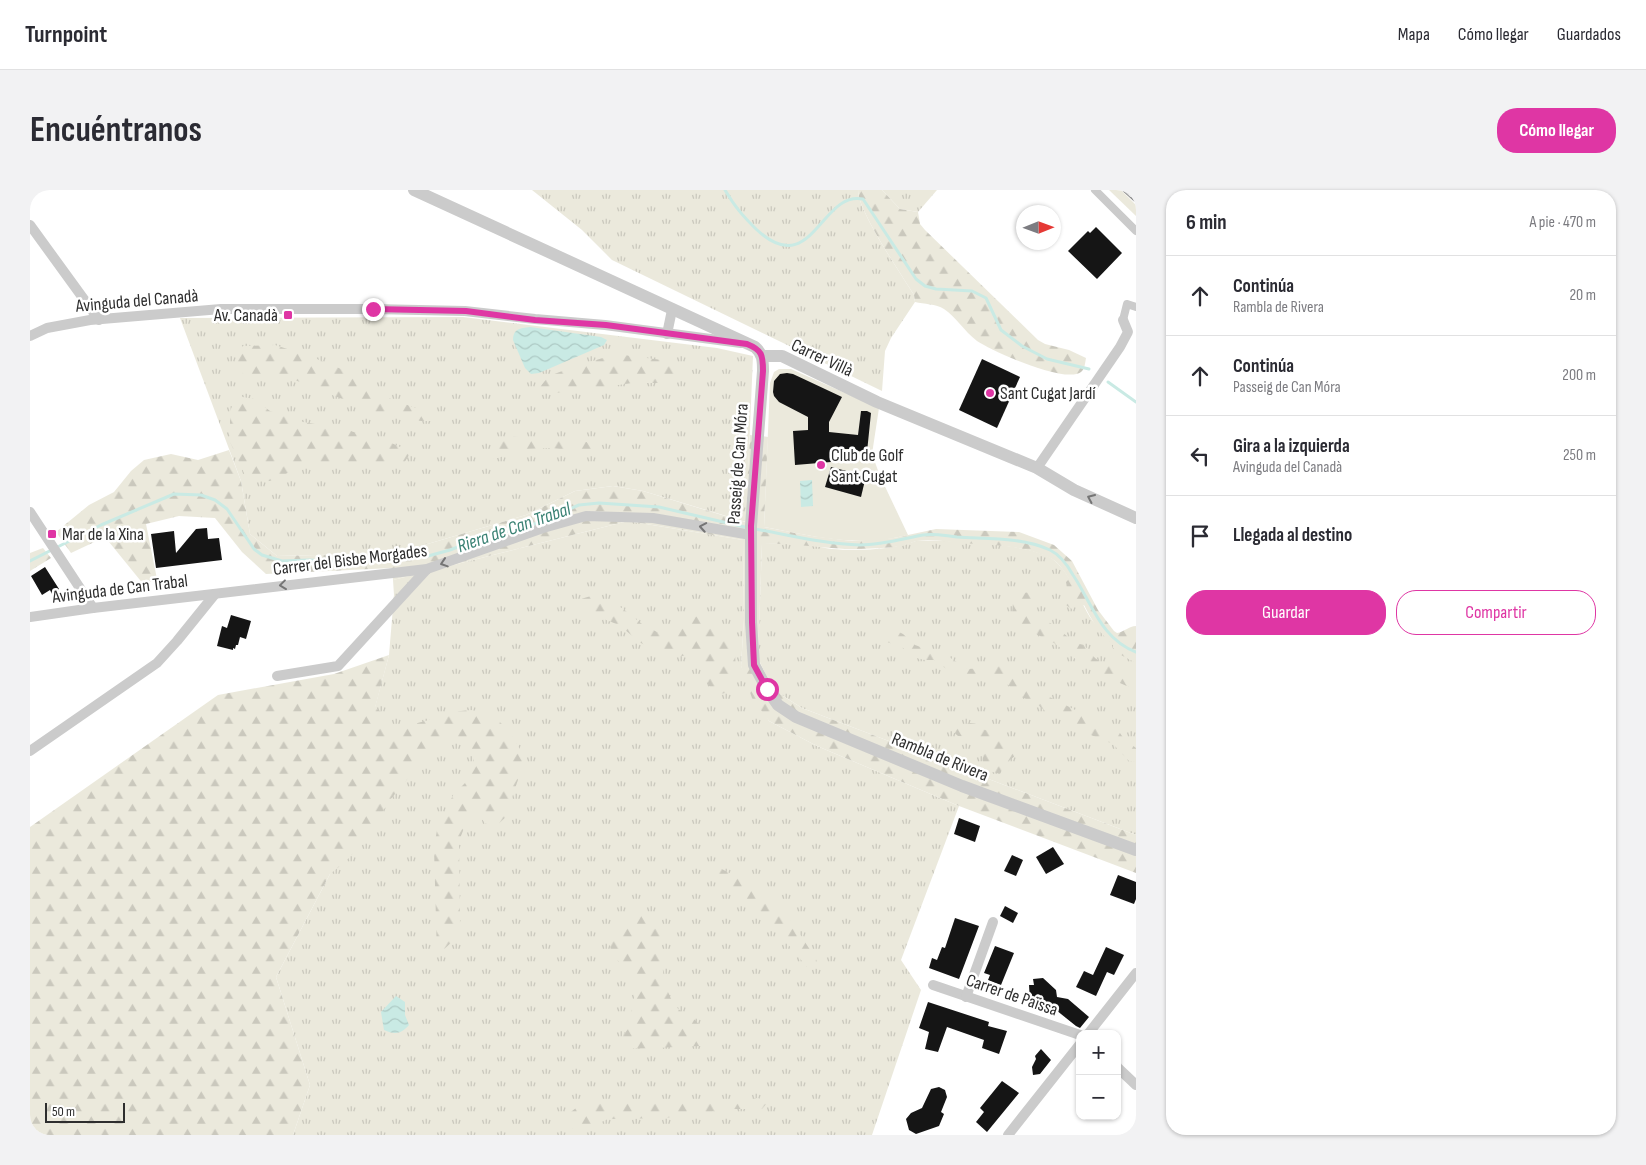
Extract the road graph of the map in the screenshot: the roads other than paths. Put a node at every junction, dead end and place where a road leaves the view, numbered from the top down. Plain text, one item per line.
1 (414, 190) edge
2 (1095, 190) edge
3 (30, 225) edge
4 (1136, 231) edge
5 (1136, 307) edge
6 (672, 310) junction
7 (99, 320) junction
8 (1123, 320) joint
9 (667, 334) junction
10 (30, 336) edge
11 (747, 344) junction
12 (762, 356) junction
13 (1037, 468) junction
14 (30, 512) edge
15 (1136, 518) edge
16 (751, 531) junction
17 (427, 569) junction
18 (215, 594) junction
19 (93, 608) junction
20 (30, 617) edge
21 (754, 665) joint
22 (277, 676) dead end
23 (30, 751) edge
24 (1136, 850) edge
25 (993, 922) dead end
26 (1136, 973) edge
27 (933, 985) dead end
28 (966, 996) junction
29 (1091, 1030) edge
30 (1076, 1034) edge
31 (1076, 1049) edge
32 (1121, 1071) edge
33 (1136, 1086) edge
34 (1008, 1135) edge

1 - 6 street, Carrer Villà
2 - 4 street
3 - 7 street
5 - 8 street
6 - 9 street
6 - 11 street, Carrer Villà
7 - 9 street, Avinguda del Canadà
7 - 10 street, Avinguda del Canadà
8 - 13 street
9 - 11 street, Avinguda del Canadà
11 - 12 street, Carrer Villà
12 - 13 street, Carrer Villà
12 - 16 street, Passeig de Can Móra
15 -> 13 street, Carrer Villà
14 - 19 street
16 -> 17 street, Carrer del Bisbe Morgades
16 - 21 street, Passeig de Can Móra
17 -> 18 street, Carrer del Bisbe Morgades
17 - 22 street
18 - 19 street, Avinguda de Can Trabal
18 - 23 street
19 - 20 street, Avinguda de Can Trabal
21 - 24 street, Rambla de Rivera
25 - 28 street
26 - 29 street
27 - 28 street, Carrer de Païssa
28 - 30 street, Carrer de Païssa
31 - 34 street
32 - 33 street

